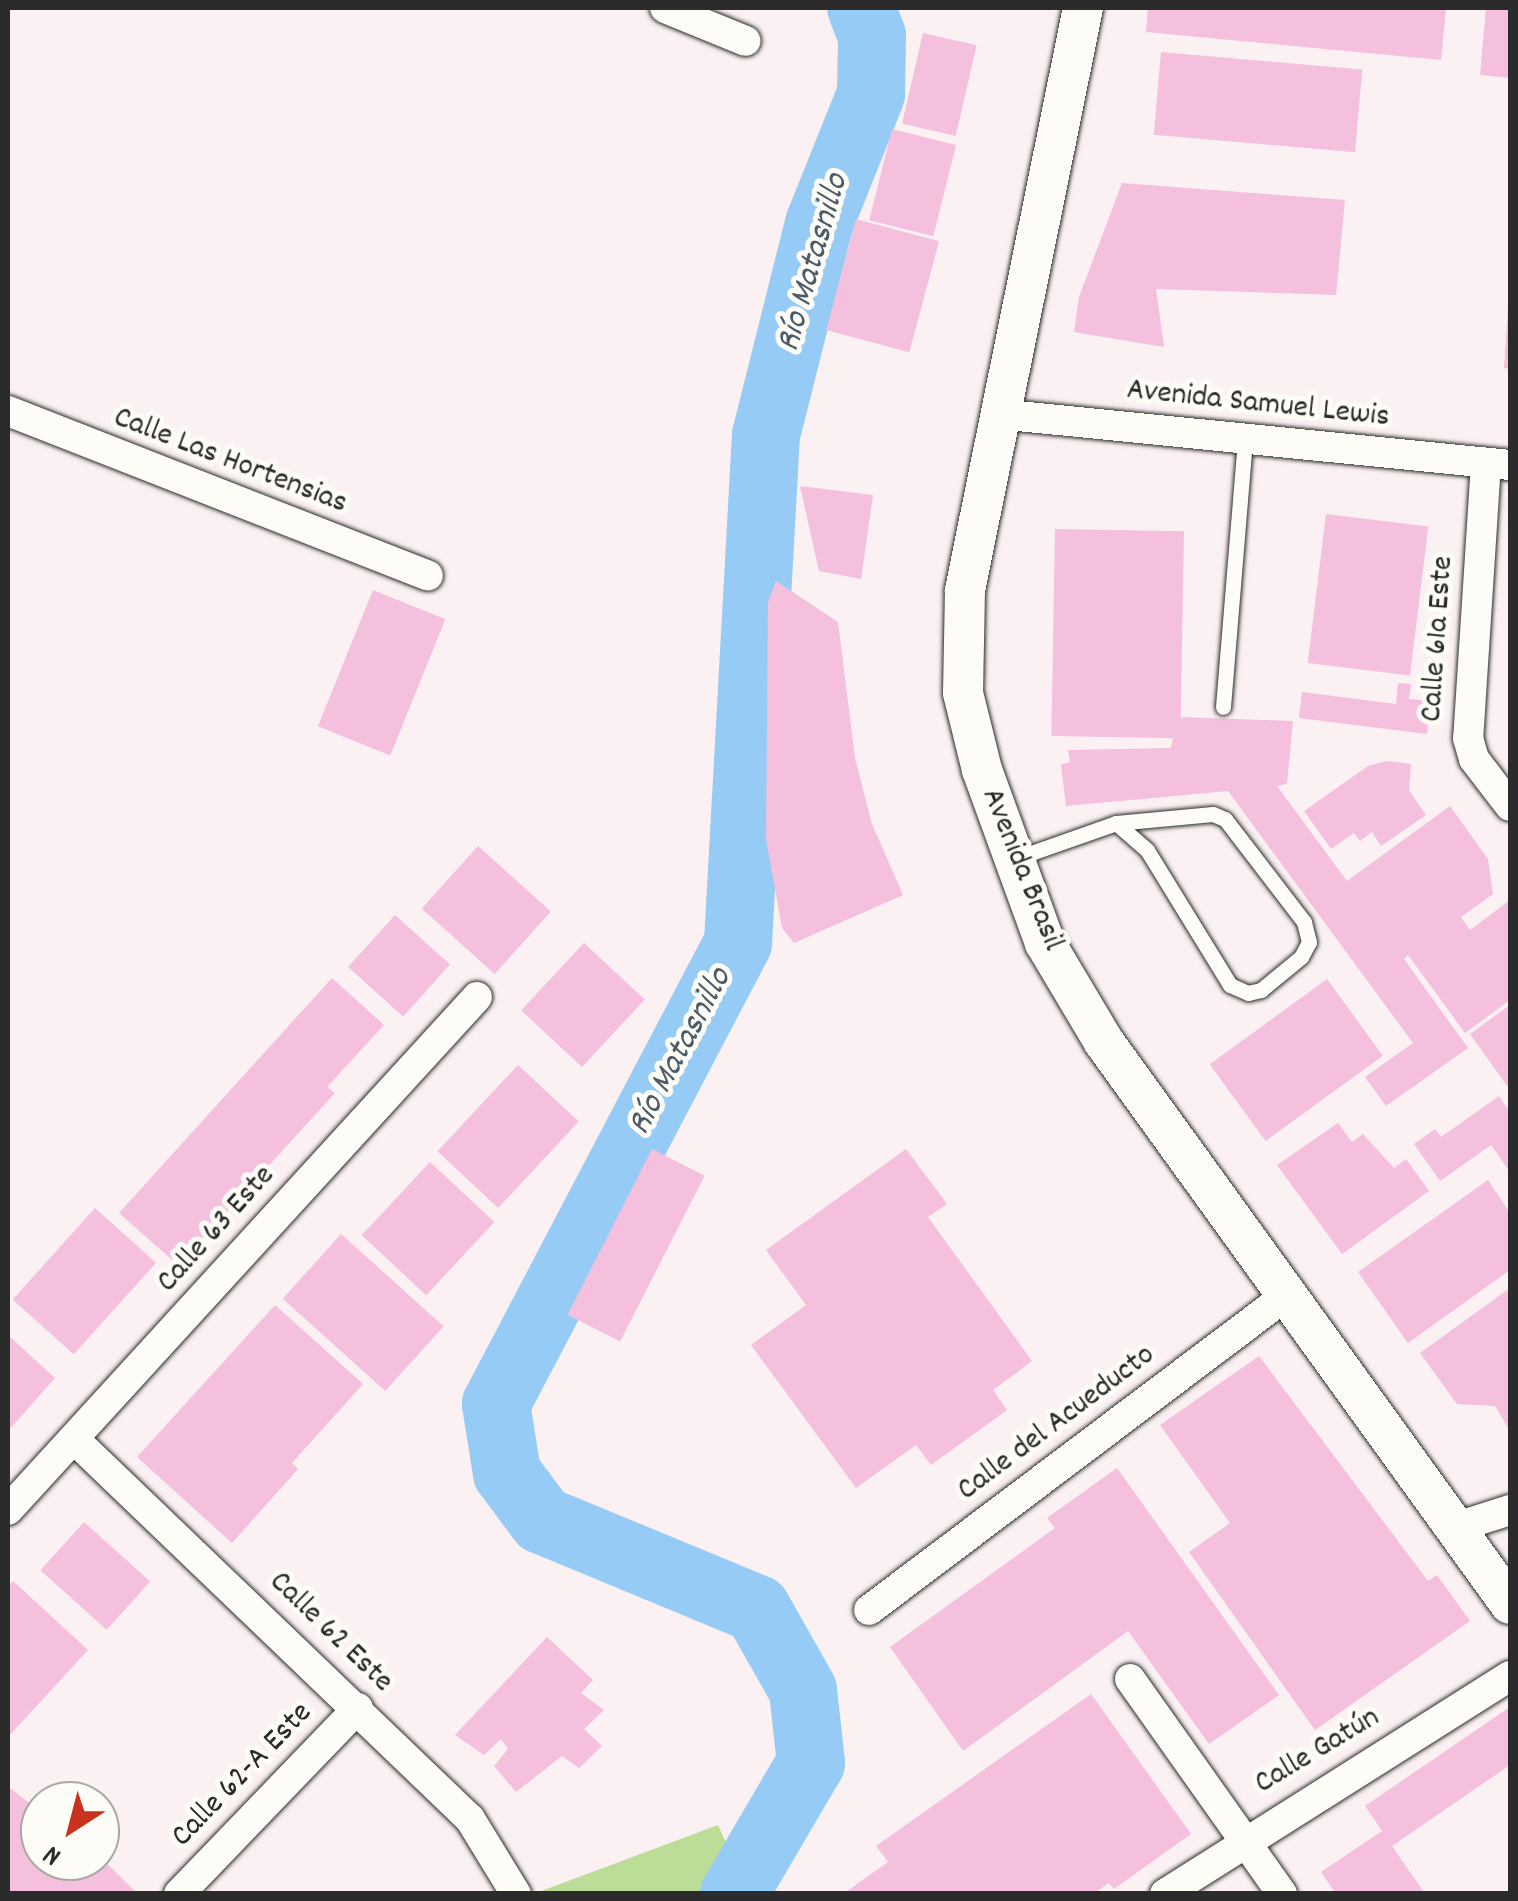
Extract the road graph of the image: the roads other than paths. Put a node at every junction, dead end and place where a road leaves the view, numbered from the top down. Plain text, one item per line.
1 (665, 8) edge
2 (1083, 8) edge
3 (746, 41) dead end
4 (8, 412) edge
5 (998, 414) junction
6 (1245, 438) junction
7 (1498, 464) edge
8 (428, 576) dead end
9 (1223, 707) dead end
10 (1510, 806) edge
11 (1116, 823) junction
12 (1011, 860) junction
13 (478, 997) dead end
14 (1287, 1294) junction
15 (74, 1439) junction
16 (8, 1510) edge
17 (1510, 1510) edge
18 (1454, 1528) junction
19 (1510, 1604) edge
20 (869, 1610) dead end
21 (1510, 1676) edge
22 (1130, 1678) dead end
23 (358, 1708) junction
24 (1244, 1839) junction
25 (179, 1894) edge
26 (516, 1894) edge
27 (1165, 1894) edge
28 (1282, 1894) edge

1 - 3 street
2 - 5 main road, Avenida Brasil
4 - 8 street, Calle Las Hortensias
5 - 6 street, Avenida Samuel Lewis
5 - 12 main road, Avenida Brasil
6 - 7 street, Avenida Samuel Lewis
6 - 9 lane
7 - 10 street, Calle 61a Este
11 - 11 lane
11 - 12 lane
12 - 14 main road, Avenida Brasil
13 - 15 street, Calle 63 Este
14 - 18 main road, Avenida Brasil
14 - 20 street, Calle del Acueducto
15 - 16 street, Calle 63 Este
15 - 23 street, Calle 62 Este
17 - 18 street
18 - 19 main road, Avenida Brasil
21 - 24 street, Calle Gatún
22 - 24 street
23 - 25 street, Calle 62-A Este
23 - 26 street, Calle 62 Este
24 - 27 street, Calle Gatún
24 - 28 street

